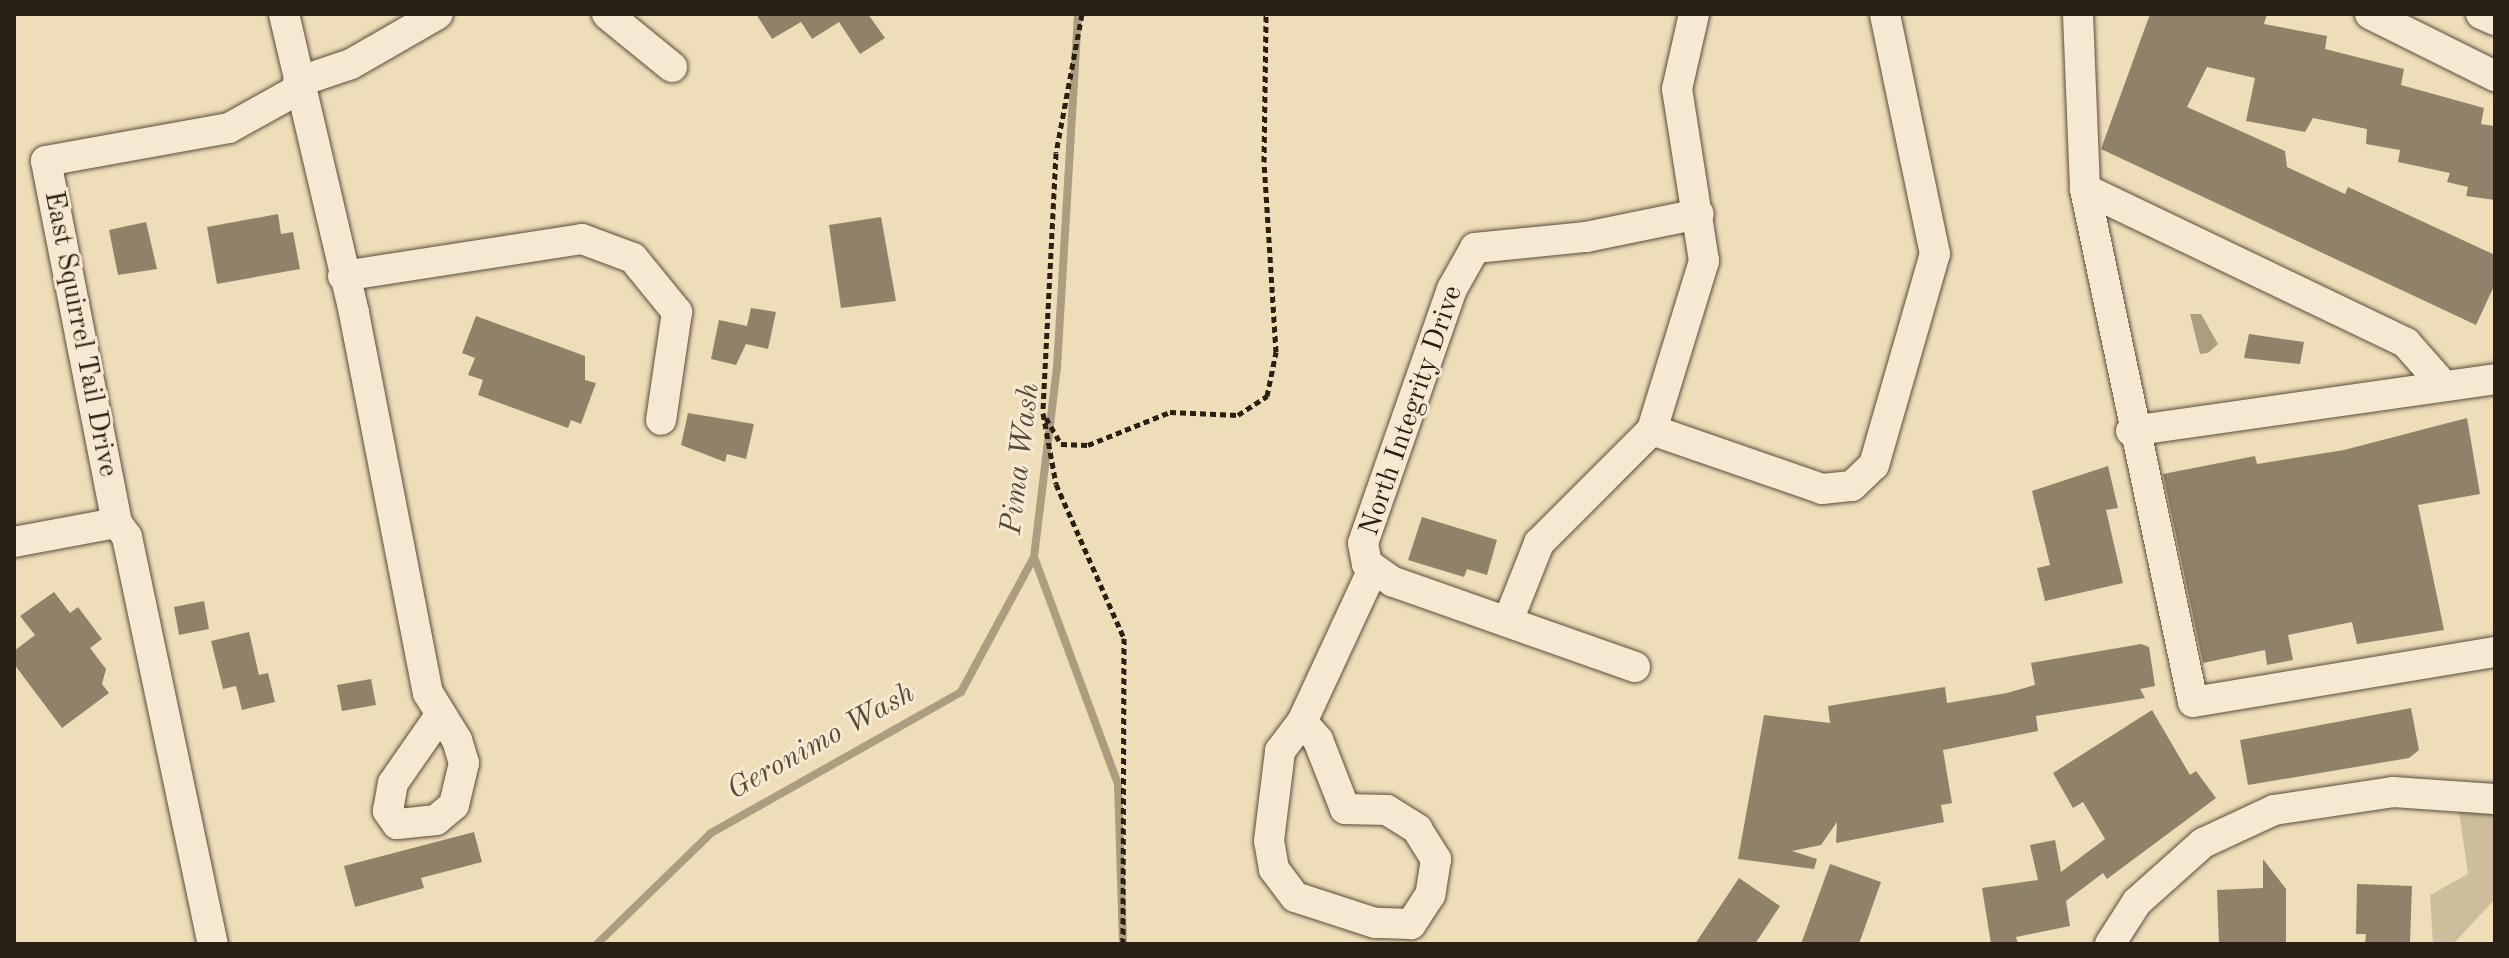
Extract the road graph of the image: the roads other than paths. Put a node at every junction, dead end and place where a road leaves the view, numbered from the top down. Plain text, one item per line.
1 (284, 14) edge
2 (438, 14) edge
3 (607, 14) edge
4 (1694, 14) edge
5 (1885, 14) edge
6 (2078, 14) edge
7 (2370, 14) edge
8 (2481, 14) edge
9 (2495, 20) edge
10 (672, 67) dead end
11 (2495, 76) edge
12 (298, 86) junction
13 (2085, 189) junction
14 (1699, 214) junction
15 (343, 276) junction
16 (2495, 379) edge
17 (2444, 386) junction
18 (661, 420) dead end
19 (1652, 430) junction
20 (2131, 431) junction
21 (117, 523) junction
22 (14, 542) edge
23 (1373, 569) junction
24 (1508, 621) junction
25 (2495, 652) edge
26 (1635, 667) dead end
27 (441, 714) dead end
28 (1302, 722) junction
29 (2495, 799) edge
30 (213, 944) edge
31 (2110, 944) edge

1 - 12 street
2 - 12 street
3 - 10 street
4 - 14 street
5 - 19 street
6 - 13 street
7 - 11 street
8 - 9 street
12 - 15 street
12 - 21 street, East Squirrel Tail Drive
13 - 17 street
13 - 20 street
14 - 19 street
14 - 23 street, North Integrity Drive
15 - 18 street
15 - 27 street
16 - 17 street
17 - 20 street
19 - 24 street
20 - 25 street
21 - 22 street
21 - 30 street
23 - 24 street, North Integrity Drive
23 - 28 street
24 - 26 street, North Integrity Drive
28 - 28 street
29 - 31 street

